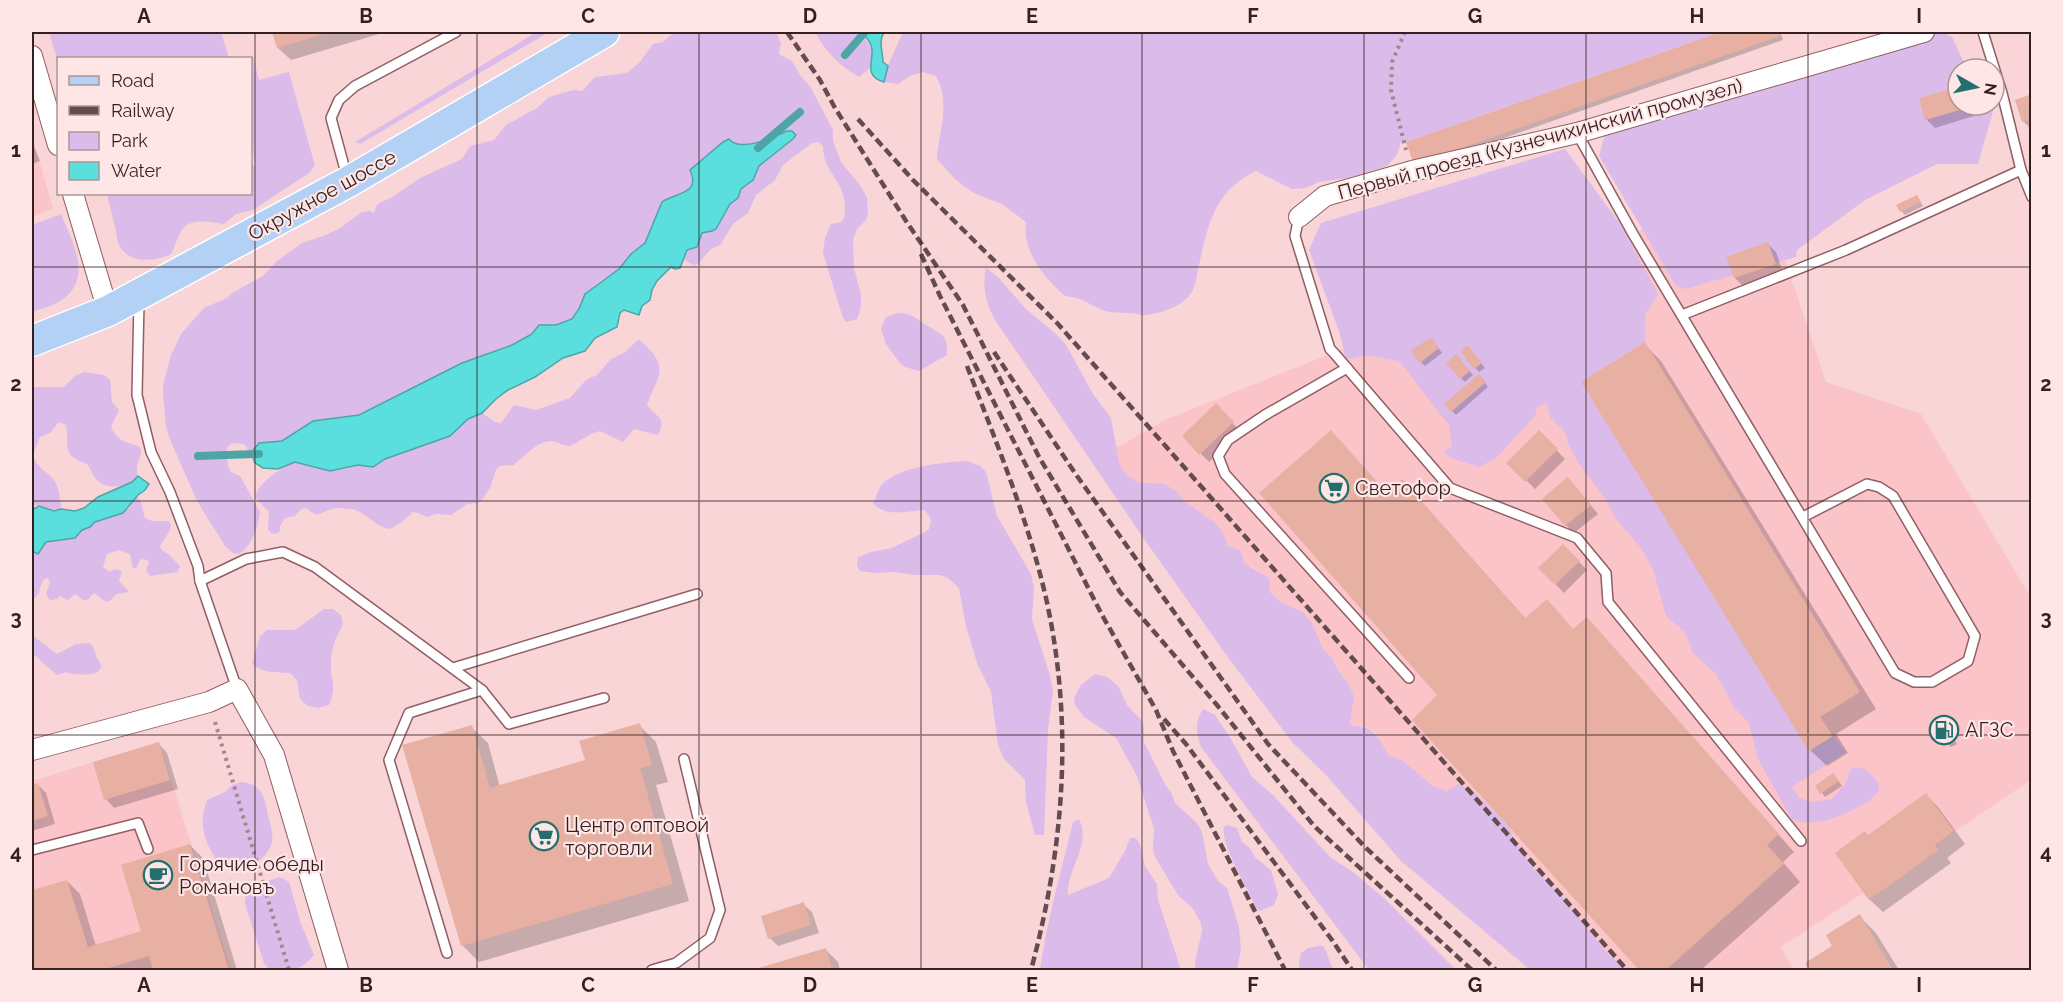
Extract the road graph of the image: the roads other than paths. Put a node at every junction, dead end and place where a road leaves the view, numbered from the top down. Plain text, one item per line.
1 (456, 32) edge
2 (604, 32) edge
3 (1924, 32) edge
4 (1983, 32) edge
5 (32, 56) edge
6 (1577, 133) junction
7 (57, 143) edge
8 (2021, 170) junction
9 (348, 182) junction
10 (73, 195) edge
11 (2031, 197) edge
12 (1299, 217) joint
13 (139, 294) junction
14 (108, 311) junction
15 (1682, 315) junction
16 (32, 341) edge
17 (1347, 368) junction
18 (1803, 517) junction
19 (200, 581) junction
20 (697, 594) dead end
21 (453, 669) junction
22 (1409, 678) dead end
23 (237, 689) junction
24 (482, 690) junction
25 (604, 698) dead end
26 (32, 750) edge
27 (684, 759) dead end
28 (1801, 841) dead end
29 (148, 849) dead end
30 (32, 850) edge
31 (447, 953) dead end
32 (338, 970) edge
33 (652, 970) edge

1 - 9 lane
2 - 9 main road, Окружное шоссе
3 - 6 street, Первый проезд (Кузнечихинский промузел)
4 - 8 lane
5 - 7 street
6 - 12 street, Первый проезд (Кузнечихинский промузел)
6 - 15 lane
8 - 11 lane
8 - 15 lane
9 - 13 main road, Окружное шоссе
10 - 14 street
12 - 17 lane
13 - 14 main road, Окружное шоссе
13 - 19 lane
14 - 16 main road, Окружное шоссе
15 - 18 lane
17 - 22 lane
17 - 28 lane
18 - 18 lane
19 - 21 lane
19 - 23 lane
20 - 21 lane
21 - 24 lane
23 - 26 street
23 - 32 street
24 - 25 lane
24 - 31 lane
27 - 33 lane
29 - 30 lane

